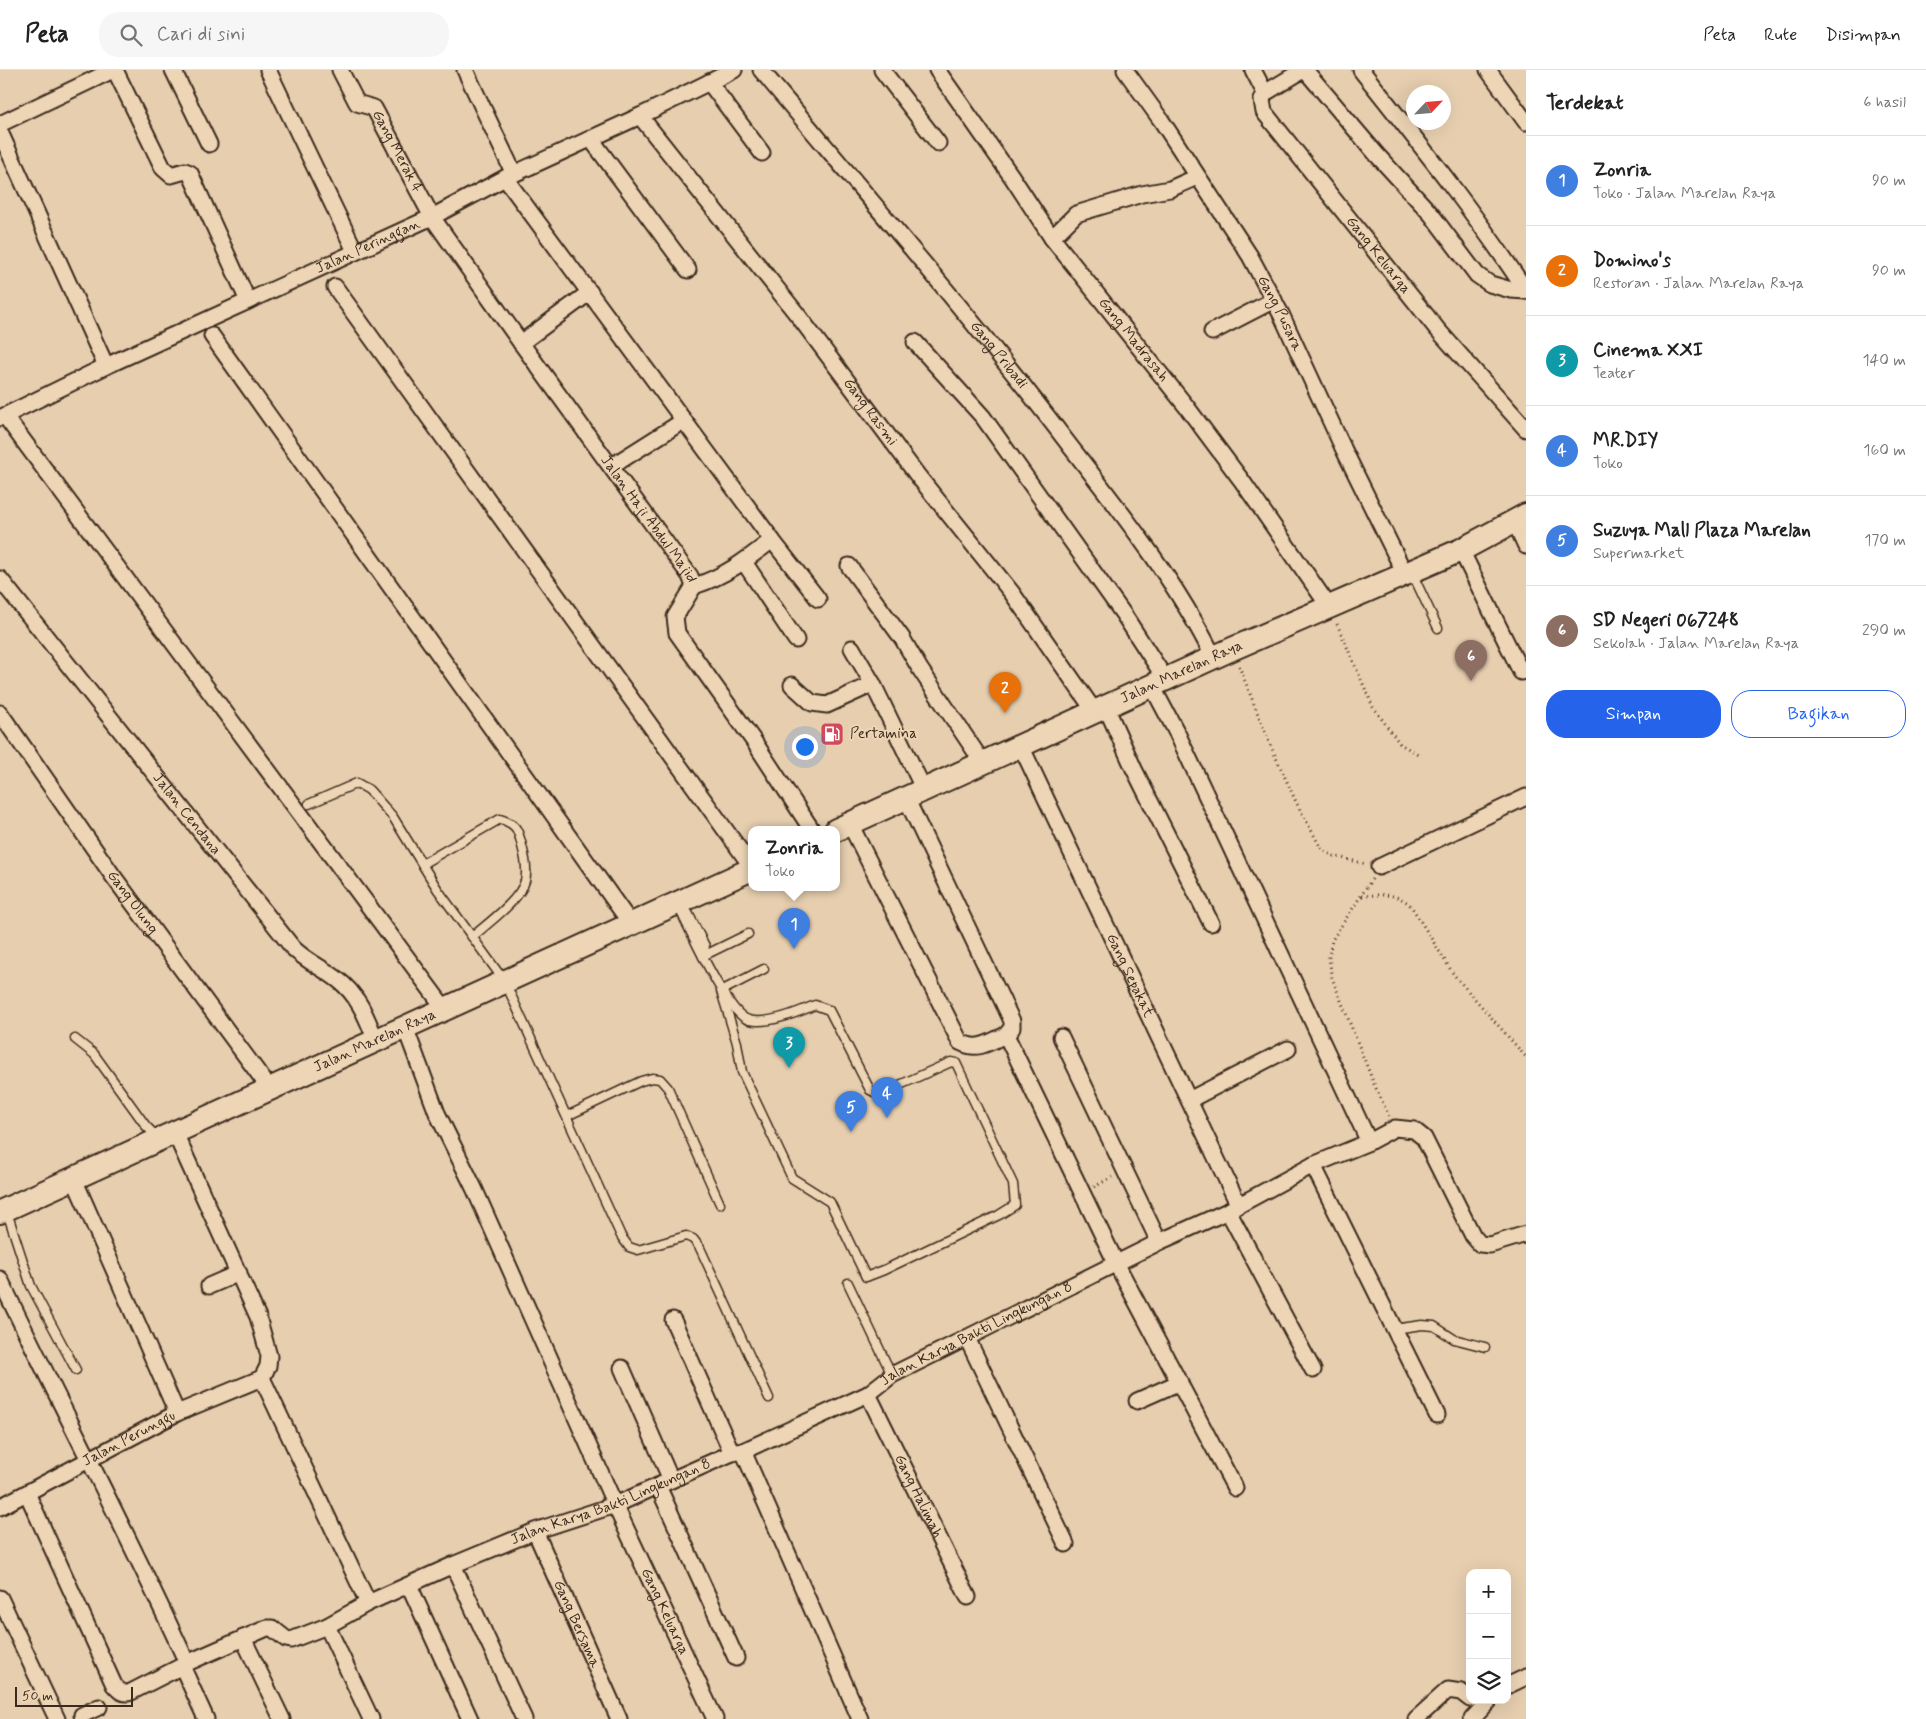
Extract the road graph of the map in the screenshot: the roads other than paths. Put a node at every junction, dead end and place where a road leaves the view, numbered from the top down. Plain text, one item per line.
1 (114, 70) edge
2 (173, 70) edge
3 (268, 70) edge
4 (340, 70) edge
5 (465, 70) edge
6 (734, 70) edge
7 (761, 70) edge
8 (882, 70) edge
9 (937, 70) edge
10 (1125, 70) edge
11 (1253, 70) edge
12 (1304, 70) edge
13 (1361, 70) edge
14 (1488, 70) edge
15 (710, 82) junction
16 (1265, 93) junction
17 (640, 116) junction
18 (1526, 122) edge
19 (0, 124) edge
20 (0, 132) edge
21 (591, 139) junction
22 (938, 143) dead end
23 (208, 144) dead end
24 (762, 153) dead end
25 (510, 176) junction
26 (1197, 178) junction
27 (432, 217) junction
28 (1052, 238) junction
29 (355, 252) junction
30 (688, 270) dead end
31 (336, 287) dead end
32 (1526, 291) edge
33 (590, 292) junction
34 (1274, 300) junction
35 (248, 301) junction
36 (1212, 332) dead end
37 (212, 336) dead end
38 (915, 342) dead end
39 (521, 343) junction
40 (106, 366) junction
41 (3, 416) edge
42 (684, 421) junction
43 (1526, 429) edge
44 (612, 466) junction
45 (1520, 518) edge
46 (772, 540) junction
47 (1526, 546) edge
48 (1461, 550) junction
49 (744, 562) junction
50 (849, 566) dead end
51 (1408, 573) junction
52 (0, 579) edge
53 (694, 586) junction
54 (818, 599) dead end
55 (1330, 608) junction
56 (1438, 628) dead end
57 (796, 640) dead end
58 (852, 648) dead end
59 (1223, 653) junction
60 (1521, 672) dead end
61 (1159, 683) junction
62 (873, 684) junction
63 (792, 685) dead end
64 (1101, 709) junction
65 (0, 713) edge
66 (1021, 746) junction
67 (983, 763) junction
68 (915, 794) junction
69 (1526, 798) edge
70 (310, 804) dead end
71 (809, 826) edge
72 (843, 827) edge
73 (748, 862) edge
74 (422, 864) junction
75 (1379, 867) road end
76 (748, 870) edge
77 (679, 902) junction
78 (1211, 923) dead end
79 (631, 924) junction
80 (748, 934) dead end
81 (472, 938) junction
82 (704, 956) junction
83 (764, 969) dead end
84 (505, 982) junction
85 (721, 991) junction
86 (445, 1009) junction
87 (405, 1027) junction
88 (1006, 1035) junction
89 (1061, 1036) dead end
90 (75, 1039) dead end
91 (376, 1040) junction
92 (1288, 1049) dead end
93 (270, 1089) junction
94 (1189, 1100) junction
95 (567, 1116) junction
96 (167, 1136) junction
97 (1369, 1142) junction
98 (1313, 1165) junction
99 (74, 1178) junction
100 (720, 1204) dead end
101 (2, 1207) edge
102 (1233, 1208) junction
103 (1526, 1234) edge
104 (1159, 1242) junction
105 (1116, 1263) junction
106 (239, 1274) junction
107 (0, 1279) edge
108 (848, 1283) dead end
109 (209, 1286) dead end
110 (673, 1320) dead end
111 (1394, 1329) junction
112 (967, 1338) junction
113 (1485, 1347) dead end
114 (622, 1368) dead end
115 (76, 1370) dead end
116 (1313, 1370) dead end
117 (892, 1375) junction
118 (262, 1378) junction
119 (1180, 1382) junction
120 (868, 1394) junction
121 (769, 1398) dead end
122 (1137, 1401) dead end
123 (177, 1413) junction
124 (1437, 1415) dead end
125 (738, 1452) junction
126 (90, 1460) junction
127 (665, 1483) junction
128 (1235, 1488) dead end
129 (27, 1493) junction
130 (615, 1505) junction
131 (0, 1507) edge
132 (535, 1531) junction
133 (1066, 1544) dead end
134 (452, 1565) junction
135 (409, 1585) junction
136 (968, 1597) dead end
137 (0, 1598) edge
138 (368, 1603) junction
139 (327, 1626) junction
140 (243, 1638) junction
141 (736, 1658) dead end
142 (185, 1664) junction
143 (1526, 1677) edge
144 (1511, 1684) edge
145 (1477, 1706) edge
146 (99, 1707) dead end
147 (80, 1718) edge
148 (57, 1719) edge
149 (206, 1719) edge
150 (282, 1719) edge
151 (371, 1719) edge
152 (470, 1719) edge
153 (524, 1719) edge
154 (619, 1719) edge
155 (715, 1719) edge
156 (860, 1719) edge
157 (1416, 1719) edge

1 - 19 street
1 - 35 street
2 - 23 street
3 - 29 street
4 - 27 street, Gang Merak 4
5 - 25 street
6 - 15 street, Jalan Peringgan
7 - 59 street, Gang Pribadi
8 - 22 street
9 - 28 street, Gang Madrasah
10 - 26 street, Gang Pusara
11 - 16 street, Gang Keluarga
12 - 16 street
12 - 32 street
13 - 32 street
14 - 18 street
15 - 17 street, Jalan Peringgan
15 - 24 street
16 - 43 street, Gang Keluarga
17 - 21 street, Jalan Peringgan
17 - 64 street, Gang Rasmi
20 - 40 street
21 - 25 street, Jalan Peringgan
21 - 30 street
25 - 27 street, Jalan Peringgan
25 - 33 street
26 - 28 street
26 - 34 street, Gang Pusara
27 - 29 street, Jalan Peringgan
27 - 39 street, Jalan Haji Abdul Majid
28 - 55 street, Gang Madrasah
29 - 35 street, Jalan Peringgan
31 - 73 street
33 - 39 street
33 - 42 street
34 - 36 street
34 - 51 street, Gang Pusara
35 - 40 street, Jalan Peringgan
37 - 79 street
38 - 61 street
39 - 44 street, Jalan Haji Abdul Majid
40 - 41 street, Jalan Peringgan
41 - 86 street
42 - 44 street
42 - 46 street
44 - 53 street, Jalan Haji Abdul Majid
45 - 47 street
45 - 48 main road, Jalan Marelan Raya
46 - 49 street
46 - 54 street
48 - 51 main road, Jalan Marelan Raya
48 - 60 street
49 - 53 street
49 - 57 street
50 - 67 street
51 - 55 main road, Jalan Marelan Raya
51 - 56 lane
52 - 91 street, Jalan Cendana
53 - 71 street, Jalan Haji Abdul Majid
55 - 59 main road, Jalan Marelan Raya
58 - 62 street
59 - 61 main road, Jalan Marelan Raya
61 - 64 main road, Jalan Marelan Raya
61 - 97 street
62 - 63 street
62 - 68 street
64 - 66 main road, Jalan Marelan Raya
64 - 78 street, Gang Rasmi
65 - 93 street, Gang Ulung
66 - 67 main road, Jalan Marelan Raya
66 - 94 street, Gang Sepakat
67 - 68 main road, Jalan Marelan Raya
68 - 72 main road, Jalan Marelan Raya
68 - 88 street
69 - 75 street
70 - 74 lane
72 - 88 street
74 - 81 lane
74 - 81 lane
76 - 77 main road, Jalan Marelan Raya
77 - 79 main road, Jalan Marelan Raya
77 - 82 lane
79 - 84 main road, Jalan Marelan Raya
80 - 82 lane
81 - 84 lane
82 - 85 lane
83 - 85 lane
84 - 86 main road, Jalan Marelan Raya
84 - 95 lane
85 - 85 lane
86 - 87 main road, Jalan Marelan Raya
87 - 91 main road, Jalan Marelan Raya
87 - 130 street, Gang Keluarga
88 - 105 street
89 - 104 street
90 - 96 lane
91 - 93 main road, Jalan Marelan Raya
92 - 94 street
93 - 96 main road, Jalan Marelan Raya
94 - 102 street, Gang Sepakat
95 - 100 lane
95 - 121 lane
96 - 99 main road, Jalan Marelan Raya
96 - 106 street
97 - 98 street, Jalan Karya Bakti Lingkungan 8
97 - 103 street, Jalan Karya Bakti Lingkungan 8
98 - 102 street, Jalan Karya Bakti Lingkungan 8
98 - 111 street
99 - 101 main road, Jalan Marelan Raya
99 - 123 street
101 - 115 lane
102 - 104 street, Jalan Karya Bakti Lingkungan 8
102 - 116 street, Gang Sepakat
104 - 105 street, Jalan Karya Bakti Lingkungan 8
105 - 112 street, Jalan Karya Bakti Lingkungan 8
105 - 119 street
106 - 109 street
106 - 118 street
107 - 126 street
108 - 117 lane
110 - 125 street
111 - 113 lane
111 - 124 street
112 - 117 street, Jalan Karya Bakti Lingkungan 8
112 - 133 street
114 - 127 street
117 - 120 street, Jalan Karya Bakti Lingkungan 8
118 - 123 street, Jalan Perunggu
118 - 138 street
119 - 122 street
119 - 128 street
120 - 125 street, Jalan Karya Bakti Lingkungan 8
120 - 136 street, Gang Halimah
123 - 126 street, Jalan Perunggu
125 - 127 street, Jalan Karya Bakti Lingkungan 8
125 - 156 street
126 - 129 street, Jalan Perunggu
126 - 142 street
127 - 130 street, Jalan Karya Bakti Lingkungan 8
127 - 141 street
129 - 131 street, Jalan Perunggu
129 - 142 street
130 - 132 street, Jalan Karya Bakti Lingkungan 8
130 - 155 street, Gang Keluarga
132 - 134 street, Jalan Karya Bakti Lingkungan 8
132 - 154 street, Gang Bersama
134 - 135 street, Jalan Karya Bakti Lingkungan 8
134 - 153 street
135 - 138 street, Jalan Karya Bakti Lingkungan 8
135 - 152 street
137 - 148 street
138 - 139 street, Jalan Karya Bakti Lingkungan 8
139 - 140 street, Jalan Karya Bakti Lingkungan 8
139 - 151 street
140 - 142 street
140 - 150 street
142 - 149 street
143 - 144 street
145 - 157 street
146 - 147 street

